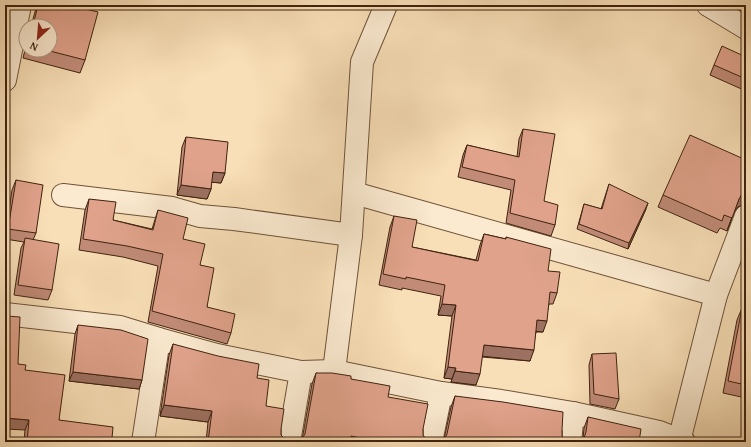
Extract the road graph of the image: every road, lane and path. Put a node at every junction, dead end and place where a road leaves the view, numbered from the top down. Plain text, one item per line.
1 (20, 5) edge
2 (386, 5) edge
3 (708, 5) edge
4 (746, 28) edge
5 (5, 80) edge
6 (354, 193) junction
7 (63, 195) dead end
8 (746, 216) edge
9 (351, 235) junction
10 (716, 295) junction
11 (5, 314) edge
12 (159, 339) junction
13 (334, 371) junction
14 (301, 372) junction
15 (441, 393) junction
16 (573, 413) junction
17 (658, 437) edge
18 (682, 441) edge
19 (143, 442) edge
20 (289, 442) edge
21 (431, 442) edge
22 (570, 442) edge

1 - 5 street
2 - 6 street
3 - 4 street
6 - 9 street
6 - 10 street
7 - 9 street
8 - 10 street
9 - 13 street
10 - 18 street
11 - 12 street
12 - 14 street
12 - 19 street
13 - 14 street
13 - 15 street
14 - 20 street
15 - 16 street
15 - 21 street
16 - 17 street
16 - 22 street
17 - 18 street

